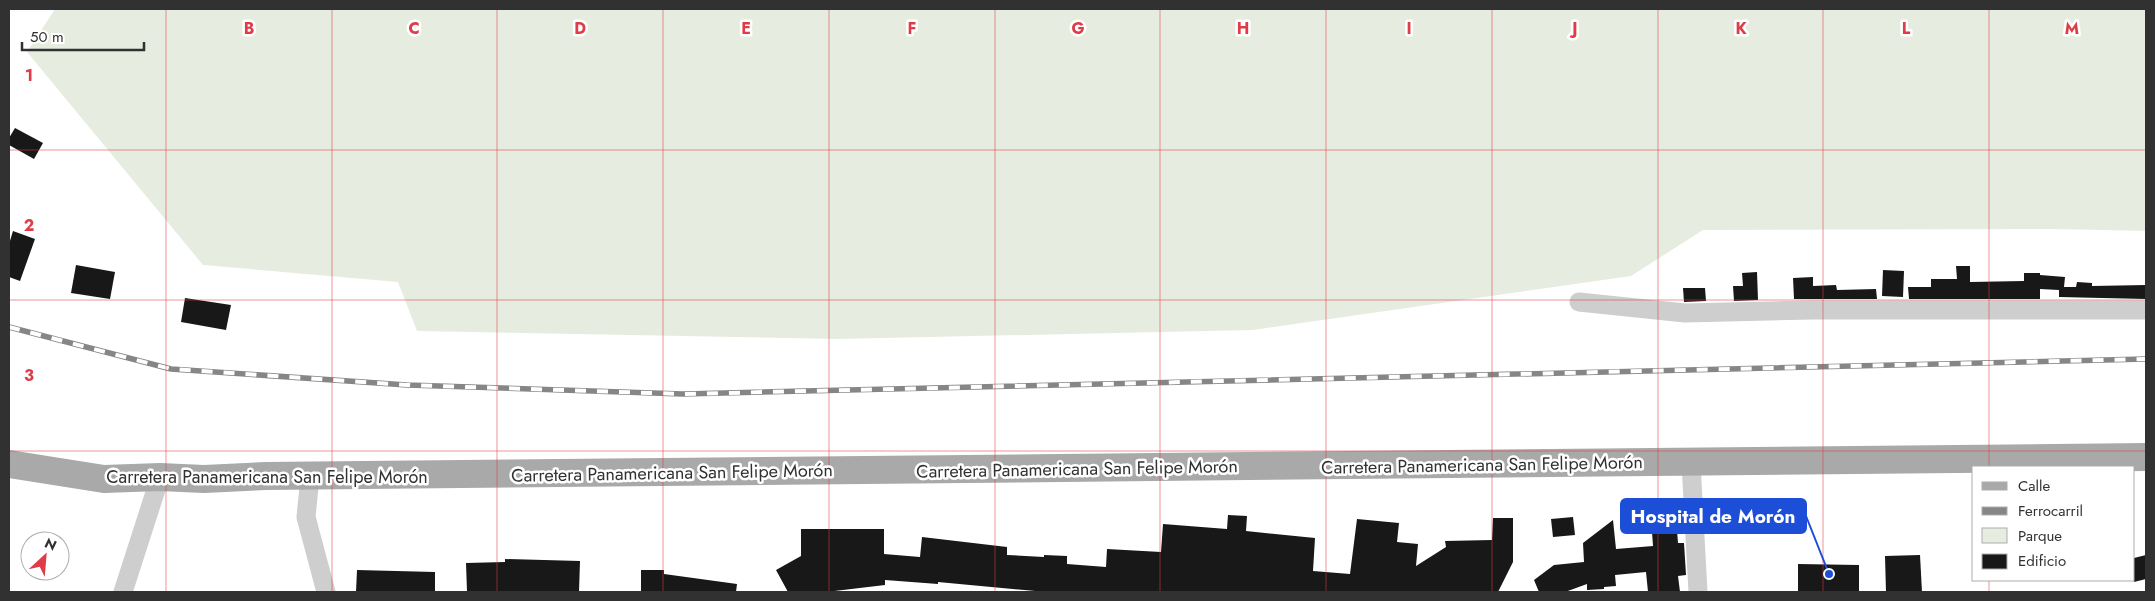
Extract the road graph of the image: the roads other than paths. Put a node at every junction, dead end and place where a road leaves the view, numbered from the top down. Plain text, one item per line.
1 (1579, 302) dead end
2 (2146, 310) edge
3 (2146, 457) edge
4 (1691, 463) junction
5 (9, 464) edge
6 (160, 477) junction
7 (310, 477) junction
8 (123, 592) edge
9 (326, 592) edge
10 (1698, 592) edge

1 - 2 street
3 - 4 main road, Carretera Panamericana San Felipe Morón
4 - 7 main road, Carretera Panamericana San Felipe Morón
4 - 10 street
5 - 6 main road, Carretera Panamericana San Felipe Morón
6 - 7 main road, Carretera Panamericana San Felipe Morón
6 - 8 street
7 - 9 street

